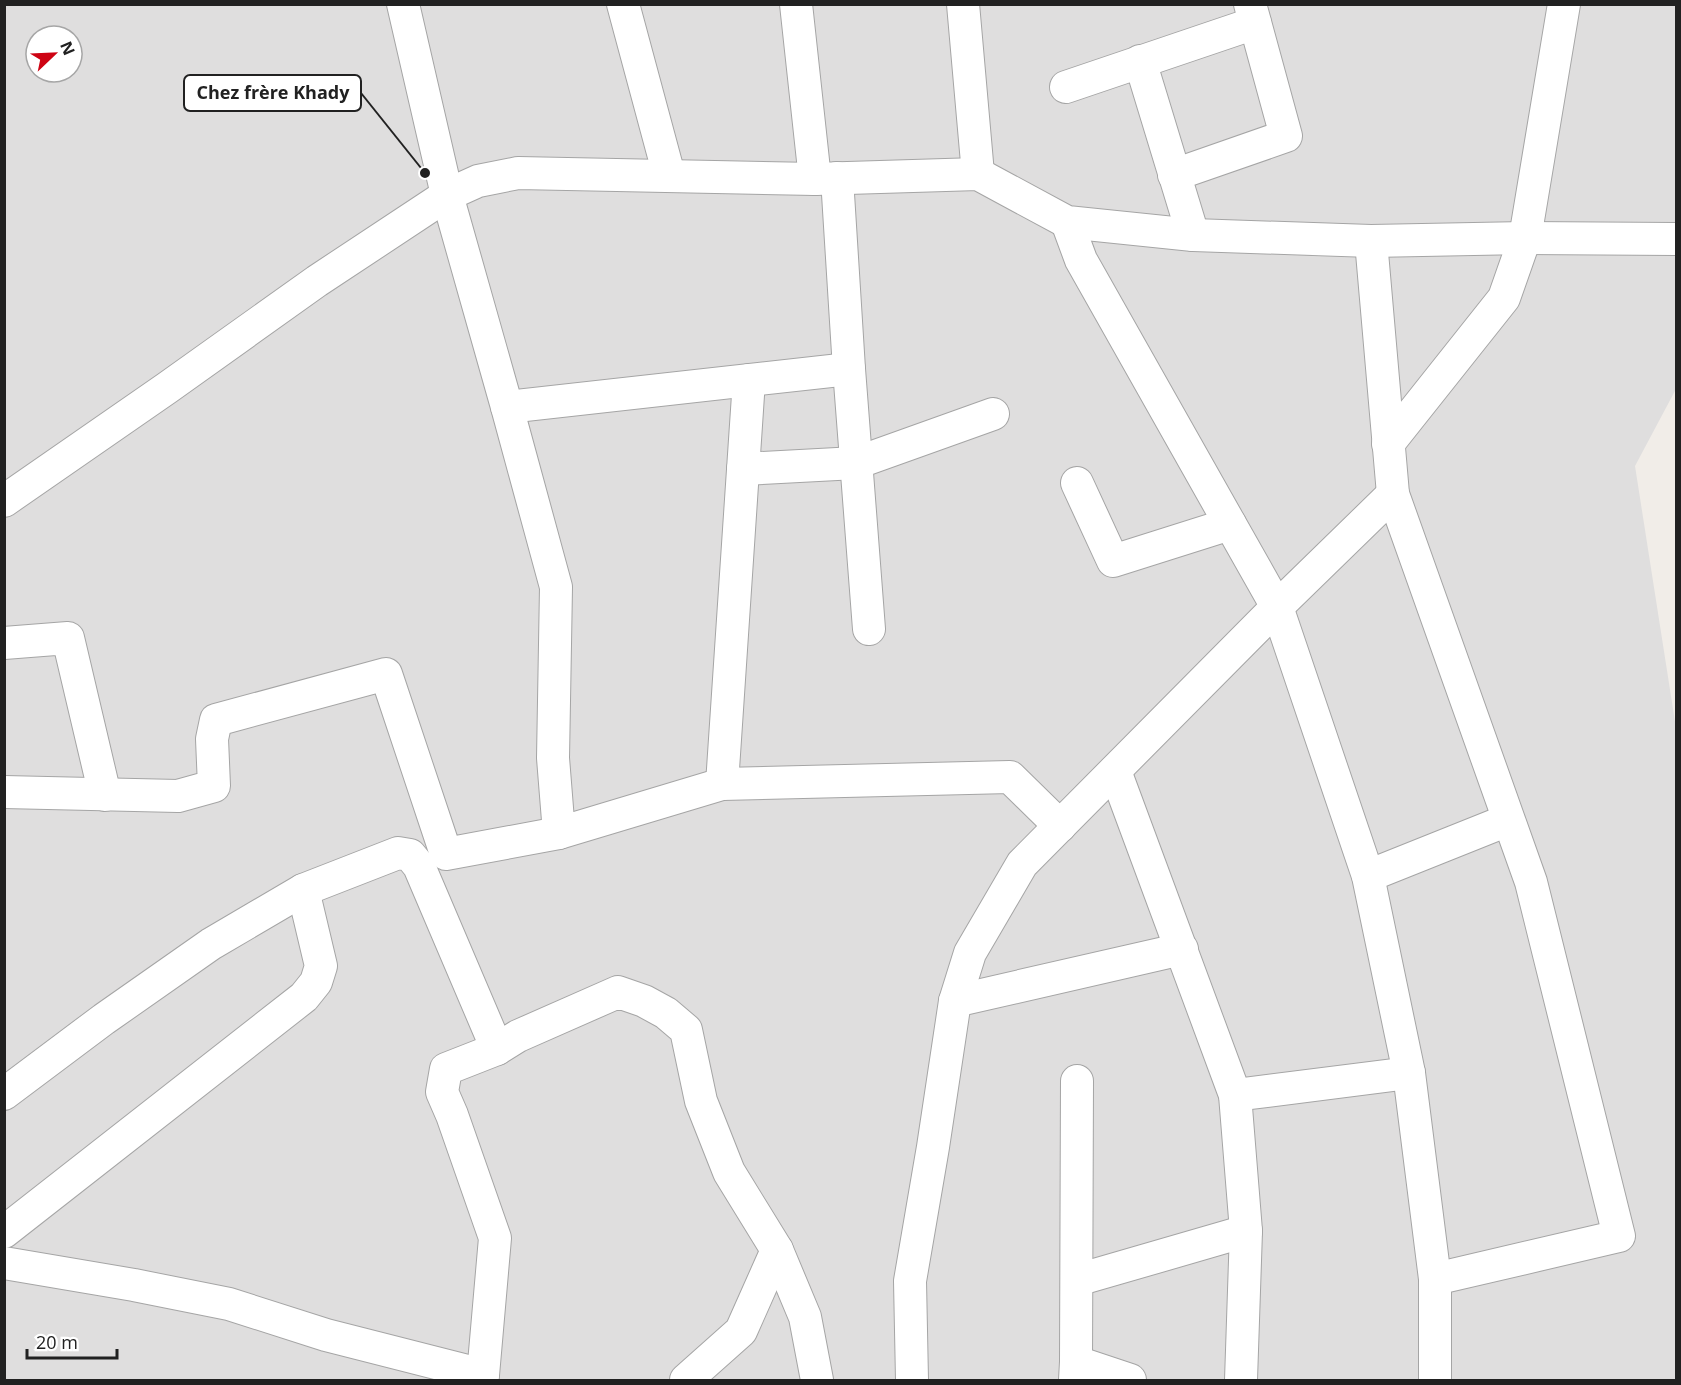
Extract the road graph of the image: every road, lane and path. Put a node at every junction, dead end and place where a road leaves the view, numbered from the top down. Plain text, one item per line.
1 (403, 4) edge
2 (623, 4) edge
3 (796, 4) edge
4 (963, 4) edge
5 (1564, 4) edge
6 (1253, 14) edge
7 (1140, 61) junction
8 (1066, 87) dead end
9 (978, 174) junction
10 (669, 175) junction
11 (1174, 175) junction
12 (826, 178) junction
13 (447, 195) junction
14 (1067, 222) junction
15 (1193, 235) junction
16 (1525, 238) junction
17 (1677, 240) edge
18 (1371, 241) junction
19 (849, 369) junction
20 (749, 380) junction
21 (507, 407) junction
22 (993, 414) dead end
23 (1388, 444) junction
24 (856, 463) junction
25 (743, 469) junction
26 (1077, 483) dead end
27 (1393, 494) junction
28 (4, 501) edge
29 (1230, 524) junction
30 (1278, 607) junction
31 (869, 629) dead end
32 (4, 644) edge
33 (1115, 771) junction
34 (722, 784) junction
35 (4, 792) edge
36 (105, 795) junction
37 (1508, 820) junction
38 (1060, 826) junction
39 (559, 833) junction
40 (1368, 876) junction
41 (303, 890) junction
42 (1182, 949) junction
43 (955, 1001) junction
44 (496, 1048) junction
45 (1409, 1073) junction
46 (1077, 1081) dead end
47 (4, 1094) edge
48 (1235, 1095) junction
49 (4, 1232) edge
50 (1246, 1232) junction
51 (777, 1250) junction
52 (4, 1263) edge
53 (1435, 1279) junction
54 (1077, 1280) junction
55 (1076, 1371) edge
56 (482, 1378) edge
57 (686, 1380) edge
58 (817, 1380) edge
59 (912, 1380) edge
60 (1130, 1380) edge
61 (1241, 1380) edge
62 (1435, 1380) edge

1 - 13 street
2 - 10 street
3 - 12 street
4 - 9 street
5 - 16 street
6 - 7 street
6 - 11 street
7 - 8 street
7 - 11 street
9 - 12 street
9 - 14 street
10 - 12 street
10 - 13 street
11 - 15 street
12 - 19 street
13 - 21 street
13 - 28 street
14 - 15 street
14 - 29 street
15 - 18 street
16 - 17 street
16 - 18 street
16 - 23 street
18 - 23 street
19 - 20 street
19 - 24 street
20 - 21 street
20 - 25 street
21 - 39 street
22 - 24 street
23 - 27 street
24 - 25 street
24 - 31 street
25 - 34 street
26 - 29 street
27 - 30 street
27 - 37 street
29 - 30 street
30 - 33 street
30 - 40 street
32 - 36 street
33 - 38 street
33 - 42 street
34 - 38 street
34 - 39 street
35 - 36 street
36 - 39 street
37 - 40 street
37 - 53 street
38 - 43 street
40 - 45 street
41 - 44 street
41 - 47 street
41 - 49 street
42 - 43 street
42 - 48 street
43 - 59 street
44 - 51 street
44 - 56 street
45 - 48 street
45 - 53 street
46 - 54 street
48 - 50 street
50 - 54 street
50 - 61 street
51 - 57 street
51 - 58 street
52 - 56 street
53 - 62 street
54 - 55 street
55 - 60 street

